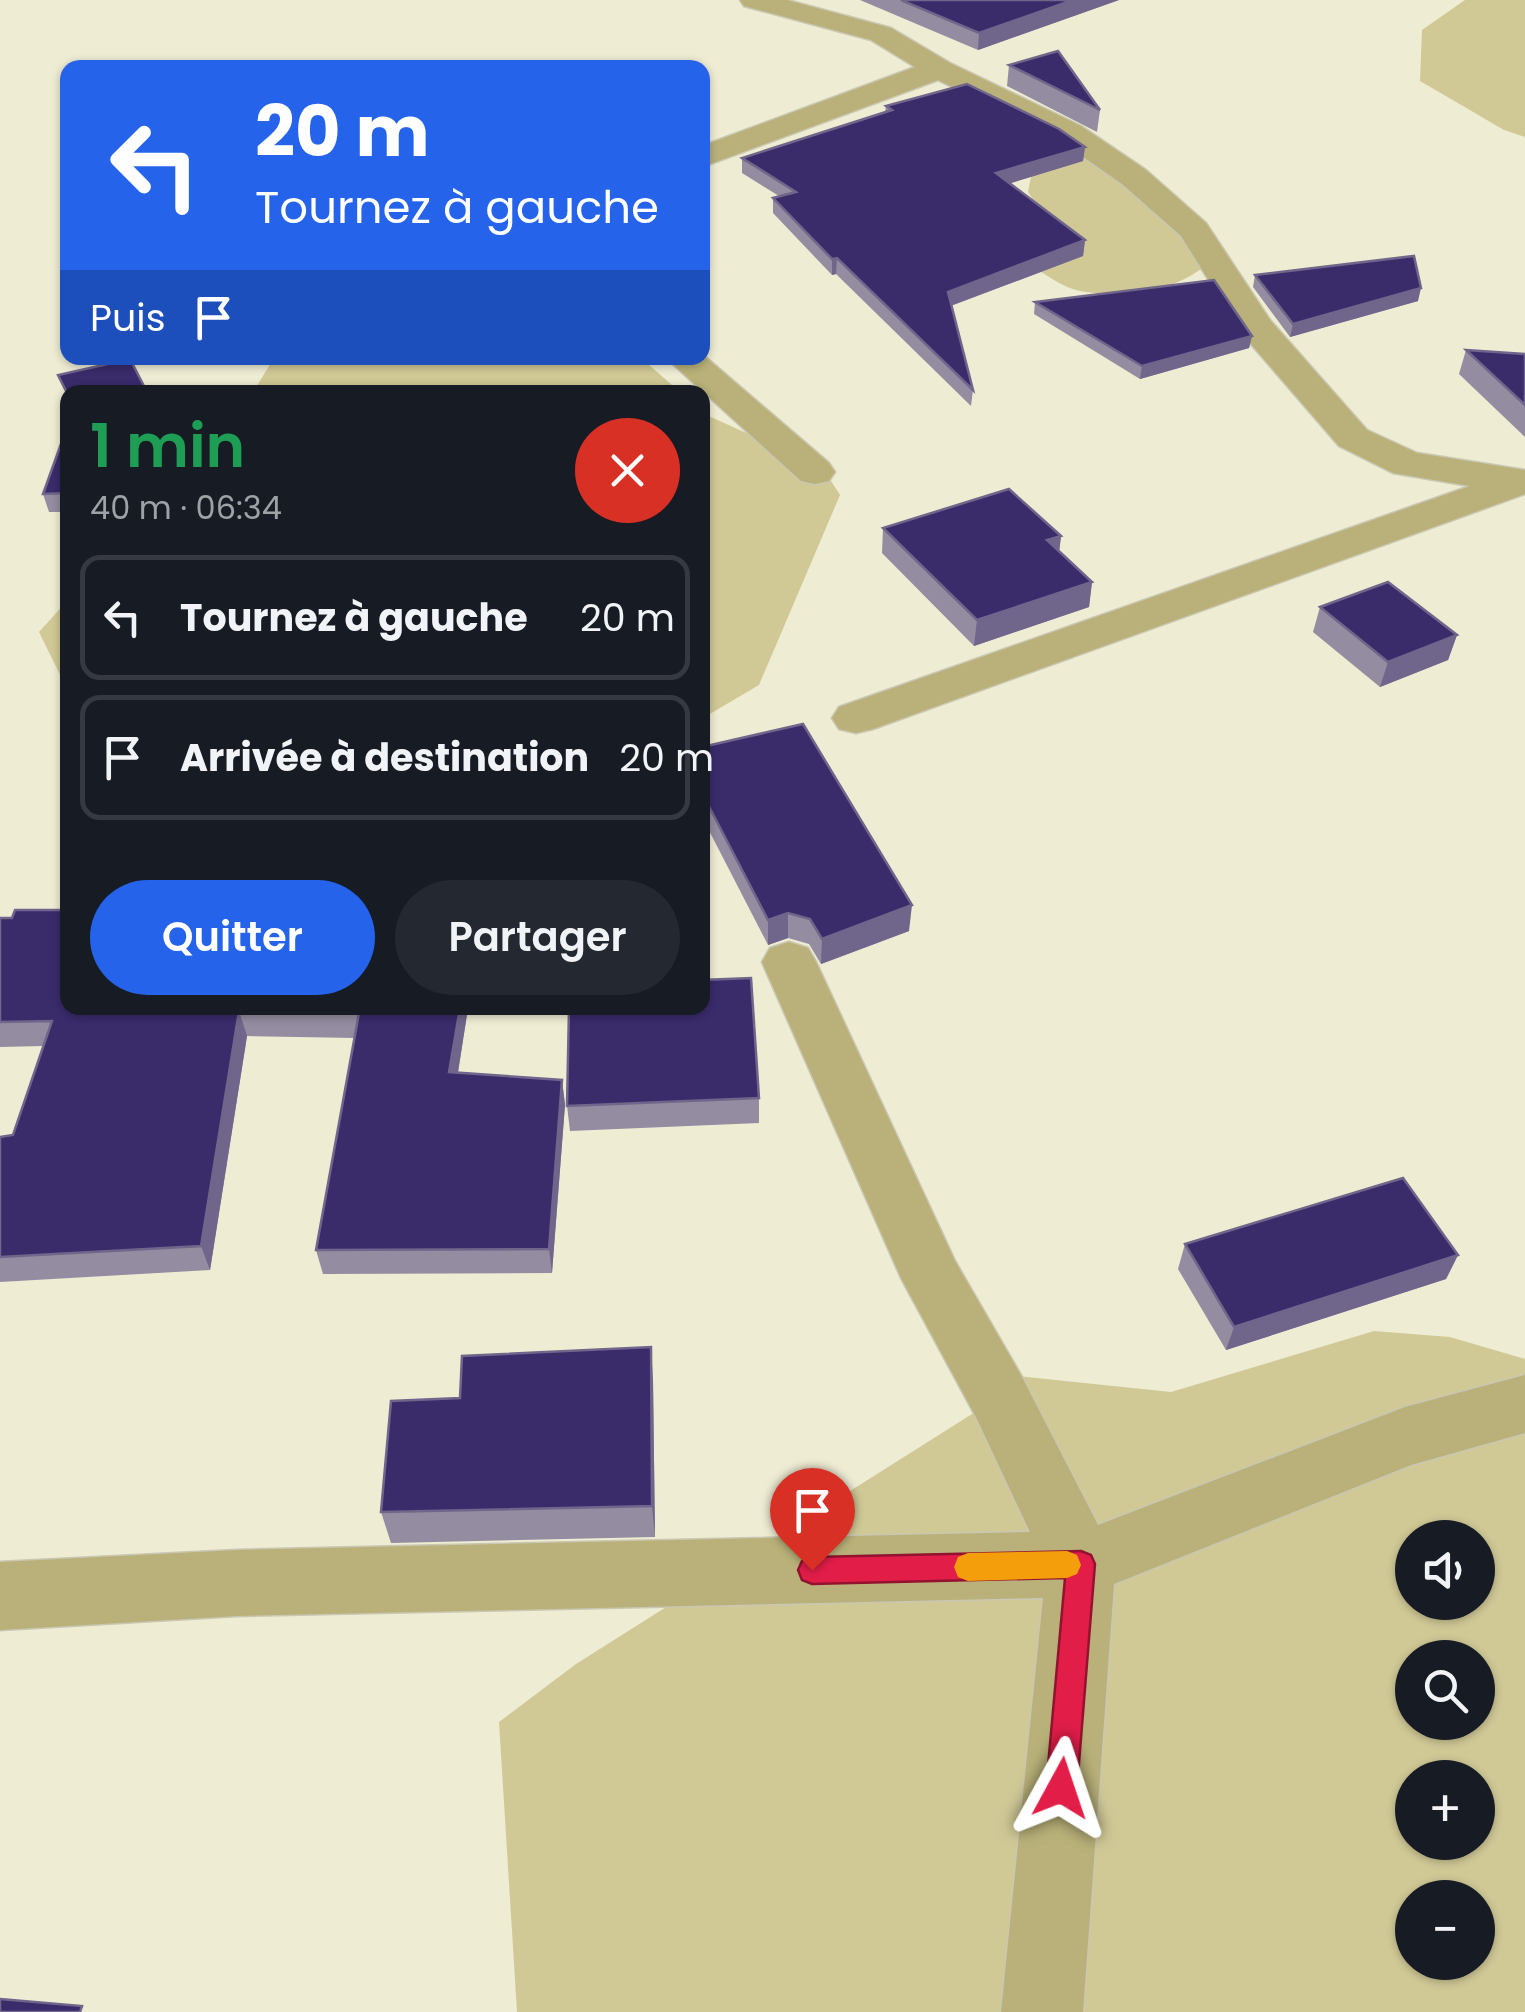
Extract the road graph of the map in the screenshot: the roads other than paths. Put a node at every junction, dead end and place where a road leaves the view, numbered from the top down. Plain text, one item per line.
1 (754, 0) edge
2 (938, 69) junction
3 (710, 155) edge
4 (693, 365) edge
5 (815, 472) dead end
6 (1524, 482) edge
7 (856, 718) dead end
8 (790, 962) dead end
9 (1525, 1404) edge
10 (1081, 1564) junction
11 (0, 1596) edge
12 (1042, 2012) edge

1 - 2 street
2 - 3 street
2 - 6 street
4 - 5 street
6 - 7 street
8 - 10 street
9 - 10 street
10 - 11 street
10 - 12 street

